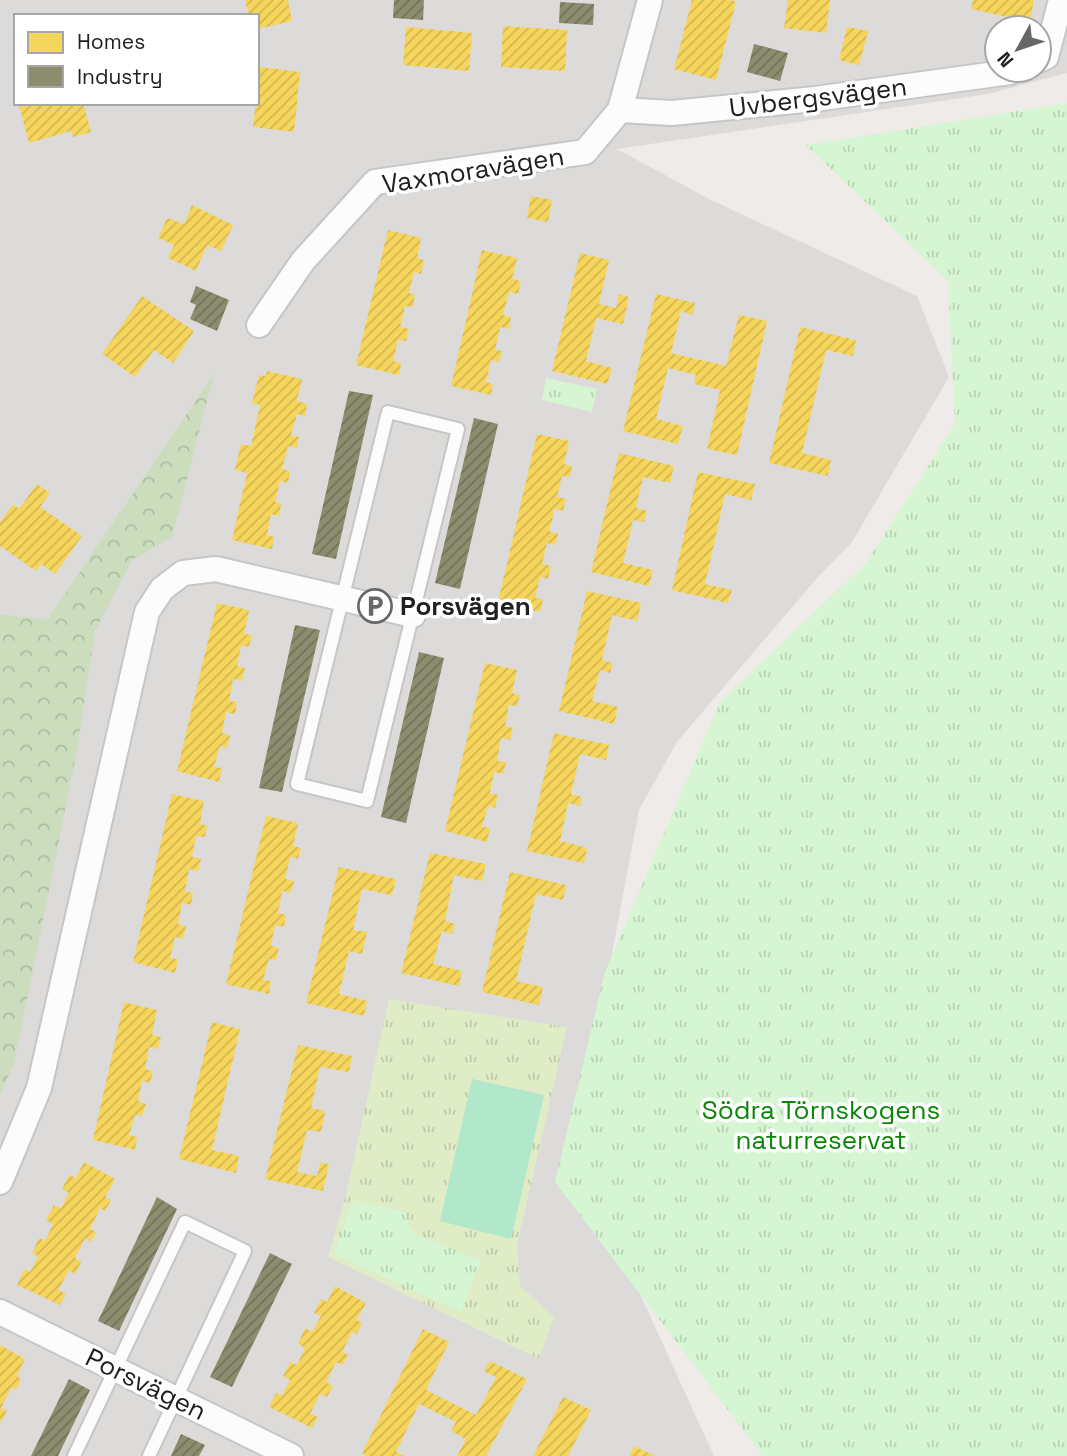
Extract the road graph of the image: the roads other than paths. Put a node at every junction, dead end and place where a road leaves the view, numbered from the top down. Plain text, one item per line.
1 (650, 0) edge
2 (1061, 0) edge
3 (1053, 26) edge
4 (983, 76) edge
5 (620, 110) junction
6 (259, 326) dead end
7 (342, 598) junction
8 (412, 615) junction
9 (0, 1182) edge
10 (0, 1312) edge
11 (115, 1369) junction
12 (176, 1399) junction
13 (74, 1456) edge
14 (149, 1456) edge
15 (291, 1456) edge

1 - 5 street, Vaxmoravägen
2 - 3 street
4 - 5 street, Uvbergsvägen
5 - 6 street, Vaxmoravägen
7 - 8 street
7 - 8 lane
7 - 8 lane
7 - 9 street
10 - 11 street, Porsvägen
11 - 12 street, Porsvägen
11 - 12 lane
11 - 13 lane
12 - 14 lane
12 - 15 street, Porsvägen

